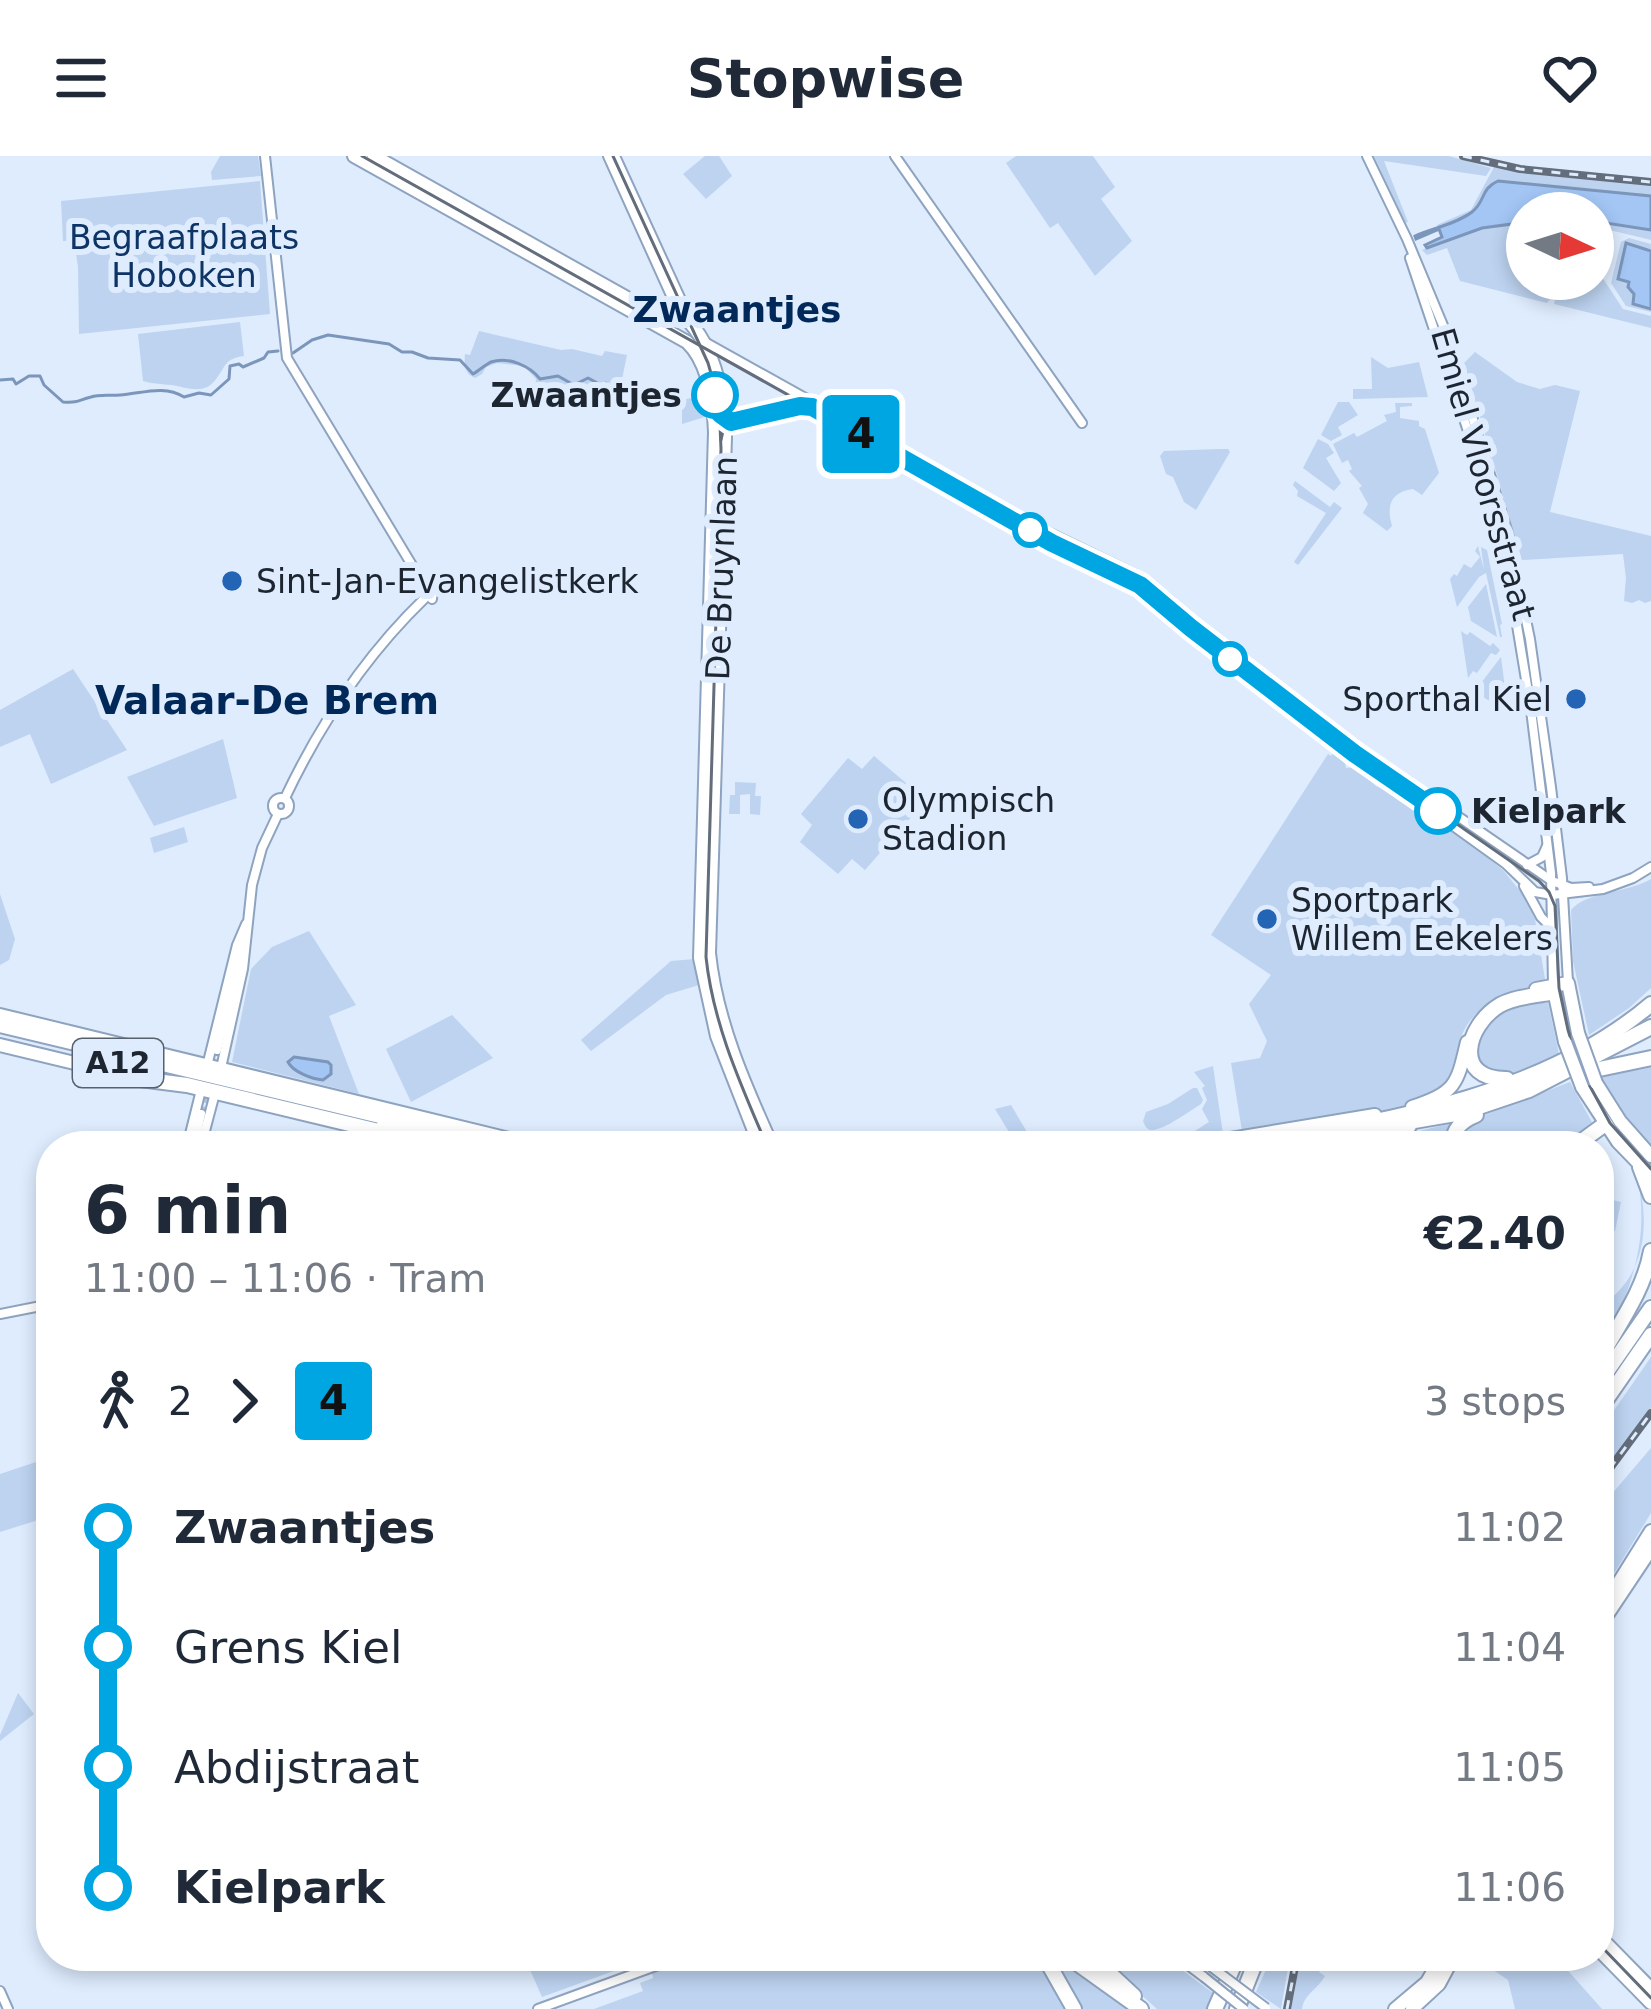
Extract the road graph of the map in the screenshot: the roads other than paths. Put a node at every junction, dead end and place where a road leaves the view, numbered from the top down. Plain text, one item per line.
1 (265, 156) edge
2 (354, 156) edge
3 (374, 156) edge
4 (612, 156) edge
5 (895, 156) edge
6 (1367, 156) edge
7 (1416, 268) junction
8 (672, 320) junction
9 (698, 344) junction
10 (1082, 423) dead end
11 (720, 424) junction
12 (711, 731) junction
13 (1548, 845) junction
14 (1527, 865) junction
15 (1651, 867) edge
16 (1517, 874) junction
17 (1552, 880) junction
18 (1559, 892) junction
19 (246, 923) junction
20 (1550, 927) junction
21 (1559, 988) junction
22 (1651, 1000) edge
23 (0, 1015) edge
24 (1, 1025) edge
25 (1651, 1028) edge
26 (0, 1034) edge
27 (0, 1045) edge
28 (217, 1050) dead end
29 (1651, 1058) edge
30 (214, 1067) junction
31 (140, 1079) junction
32 (1512, 1081) junction
33 (1559, 1082) junction
34 (1529, 1090) junction
35 (207, 1095) junction
36 (201, 1114) tunnel mouth
37 (1393, 1118) junction
38 (1437, 1118) junction
39 (354, 1119) junction
40 (1340, 1121) junction
41 (449, 1123) junction
42 (1610, 1124) junction
43 (197, 1131) edge
44 (198, 1131) edge
45 (350, 1131) edge
46 (388, 1131) edge
47 (398, 1131) edge
48 (410, 1131) edge
49 (421, 1131) edge
50 (480, 1131) edge
51 (754, 1131) edge
52 (766, 1131) edge
53 (1293, 1131) edge
54 (1312, 1131) edge
55 (1359, 1131) edge
56 (1383, 1131) edge
57 (1454, 1131) edge
58 (1600, 1131) edge
59 (1647, 1166) edge
60 (1651, 1196) edge
61 (1651, 1251) edge
62 (36, 1307) edge
63 (1651, 1308) edge
64 (0, 1314) edge
65 (1614, 1333) edge
66 (1651, 1335) edge
67 (1614, 1361) edge
68 (1614, 1388) edge
69 (1651, 1531) edge
70 (1651, 1550) edge
71 (1614, 1589) edge
72 (1614, 1605) edge
73 (1614, 1951) edge
74 (1614, 1965) edge
75 (642, 1971) edge
76 (1052, 1971) edge
77 (1089, 1971) edge
78 (1106, 1971) edge
79 (1196, 1971) edge
80 (1217, 1971) edge
81 (1235, 1971) edge
82 (1253, 1971) edge
83 (1433, 1971) edge
84 (1446, 1971) edge
85 (1651, 1989) edge
86 (0, 1991) edge
87 (1651, 2003) edge
88 (8, 2009) edge
89 (538, 2009) edge
90 (1074, 2009) edge
91 (1143, 2009) edge
92 (1219, 2009) edge
93 (1240, 2009) edge
94 (1268, 2009) edge
95 (1395, 2009) edge
96 (1412, 2009) edge

1 - 19 street
2 - 8 main road
3 - 8 main road
4 - 8 street
5 - 10 street
6 - 7 street
7 - 13 street, Emiel Vloorsstraat
7 - 18 street, Emiel Vloorsstraat
8 - 9 main road
8 - 9 main road, De Bruynlaan
9 - 11 main road, De Bruynlaan
9 - 14 street
11 - 12 main road, De Bruynlaan
11 - 16 street
12 - 51 main road
12 - 52 main road
13 - 14 street
13 - 17 street, Emiel Vloorsstraat
14 - 17 street
15 - 18 street
16 - 18 street
16 - 20 street
17 - 18 street, Emiel Vloorsstraat
18 - 20 street
18 - 21 street
19 - 28 street
19 - 30 street
20 - 21 street
21 - 32 highway
21 - 40 main road
21 - 42 main road, bridge
22 - 32 highway
23 - 30 main road
24 - 39 highway, A12
25 - 34 highway
26 - 39 highway, A12
27 - 31 main road
29 - 33 highway
30 - 41 main road
31 - 35 main road
31 - 39 highway
32 - 37 highway
33 - 34 highway
33 - 57 highway
34 - 38 highway
35 - 44 street
35 - 45 main road
36 - 43 street
37 - 40 highway
37 - 54 highway
38 - 55 highway
38 - 56 highway
39 - 41 highway
39 - 46 highway, A12
39 - 47 highway
39 - 48 highway
39 - 49 highway, A12
40 - 53 main road
41 - 50 main road
42 - 58 highway
42 - 59 main road
59 - 60 highway
61 - 65 highway
62 - 64 street
63 - 67 highway
66 - 68 highway
69 - 71 main road
70 - 72 main road
73 - 85 main road
74 - 87 main road
75 - 89 street
76 - 90 highway
77 - 91 highway
78 - 91 highway
79 - 93 street, bridge
80 - 94 street, bridge
81 - 92 highway
82 - 93 highway
83 - 95 main road
84 - 96 main road
86 - 88 street

